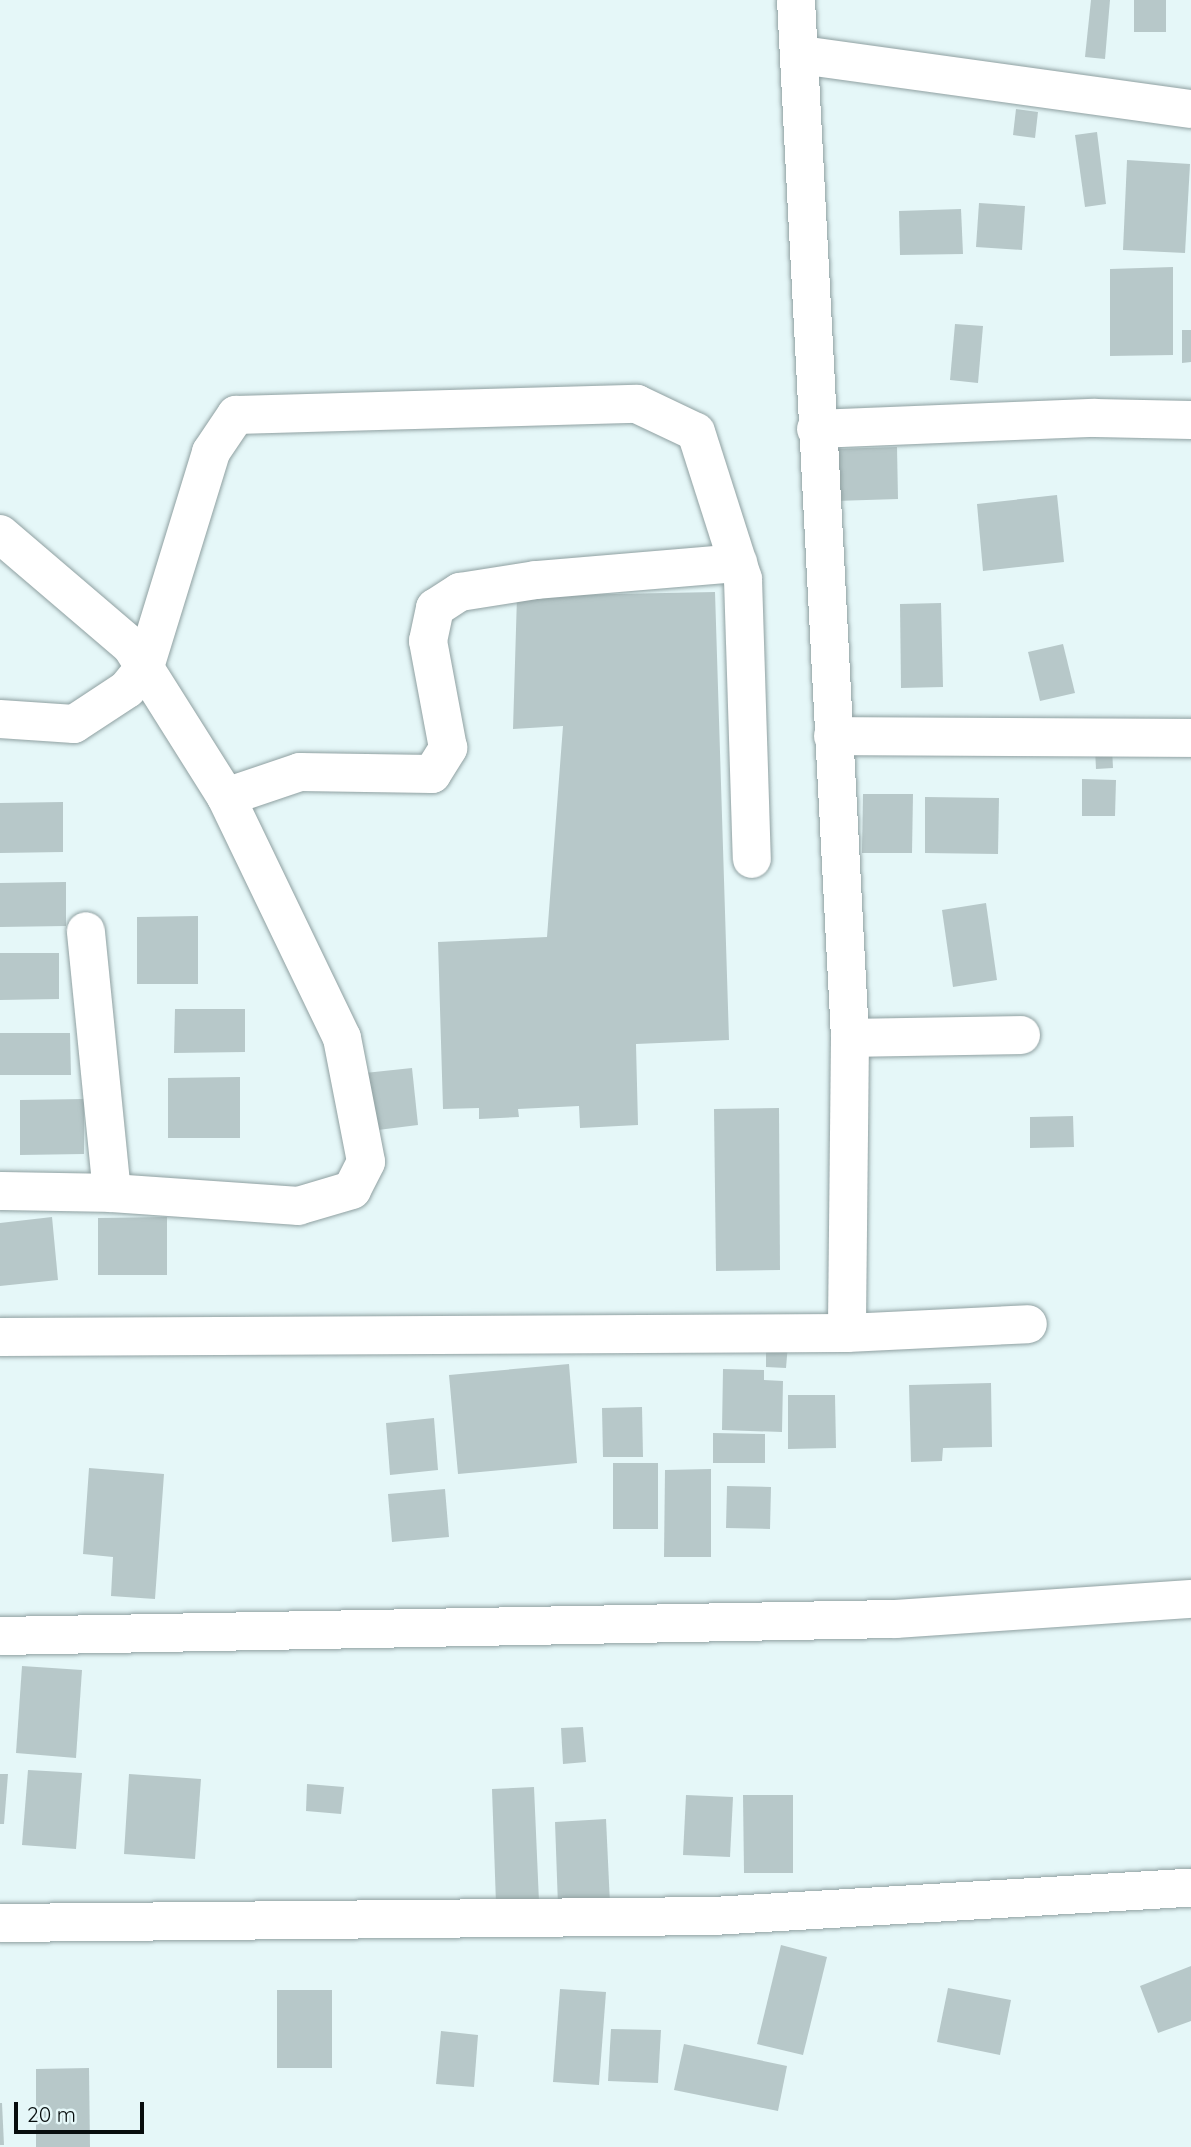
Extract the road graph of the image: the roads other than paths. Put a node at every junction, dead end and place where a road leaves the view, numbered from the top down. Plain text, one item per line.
1 (796, 0) edge
2 (801, 55) junction
3 (1191, 109) edge
4 (1191, 420) edge
5 (816, 429) junction
6 (0, 534) edge
7 (738, 563) junction
8 (145, 667) junction
9 (0, 719) edge
10 (833, 736) junction
11 (1191, 738) edge
12 (226, 797) junction
13 (752, 859) dead end
14 (86, 931) dead end
15 (1021, 1035) dead end
16 (850, 1038) junction
17 (0, 1191) edge
18 (111, 1193) junction
19 (1028, 1324) dead end
20 (846, 1333) junction
21 (0, 1337) edge
22 (1191, 1599) edge
23 (0, 1636) edge
24 (1191, 1888) edge
25 (0, 1923) edge

1 - 2 street
2 - 3 street
2 - 5 street
4 - 5 street
5 - 10 street
6 - 8 street
7 - 8 street
7 - 12 street
7 - 13 street
8 - 9 street
8 - 12 street
10 - 11 street
10 - 16 street
12 - 18 street
14 - 18 street
15 - 16 street
16 - 20 street
17 - 18 street
19 - 20 street
20 - 21 street
22 - 23 street
24 - 25 street

